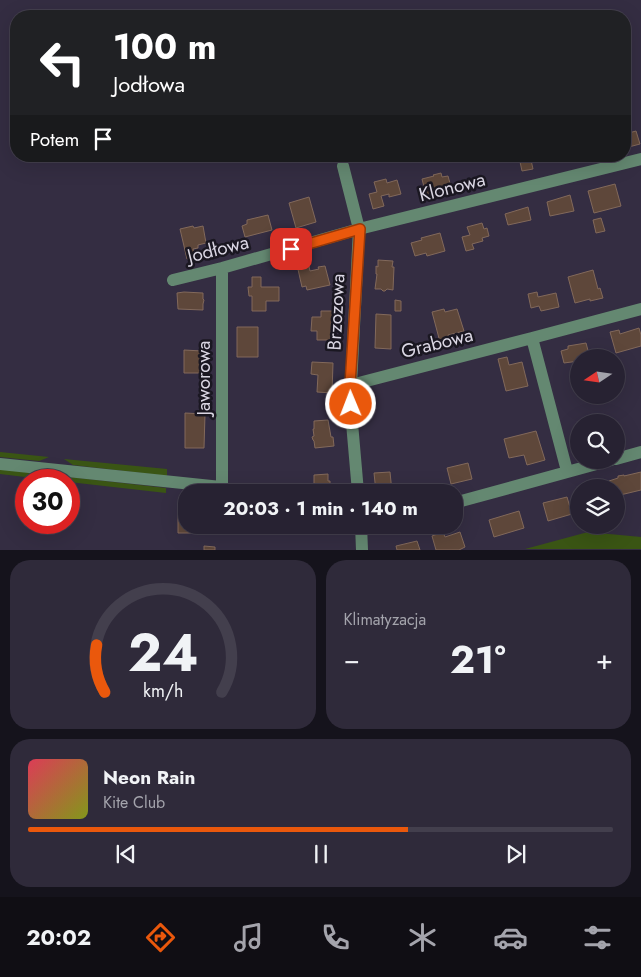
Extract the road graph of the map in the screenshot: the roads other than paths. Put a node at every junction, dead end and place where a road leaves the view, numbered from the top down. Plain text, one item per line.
1 (641, 160) edge
2 (343, 166) dead end
3 (360, 229) junction
4 (222, 268) junction
5 (173, 280) dead end
6 (641, 309) edge
7 (532, 338) junction
8 (350, 385) junction
9 (641, 452) edge
10 (625, 456) edge
11 (0, 464) edge
12 (576, 469) edge
13 (568, 471) junction
14 (221, 484) edge
15 (357, 484) edge
16 (178, 485) edge
17 (463, 500) edge
18 (361, 534) edge
19 (362, 550) edge

1 - 3 street, Klonowa
2 - 3 street, Brzozowa
3 - 4 street, Jodłowa
3 - 8 street, Brzozowa
4 - 5 street, Jodłowa
4 - 14 street, Jaworowa
6 - 7 street, Grabowa
7 - 8 street, Grabowa
7 - 13 street
8 - 15 street, Brzozowa
9 - 10 street
11 - 16 street
12 - 13 street
13 - 17 street
18 - 19 street

